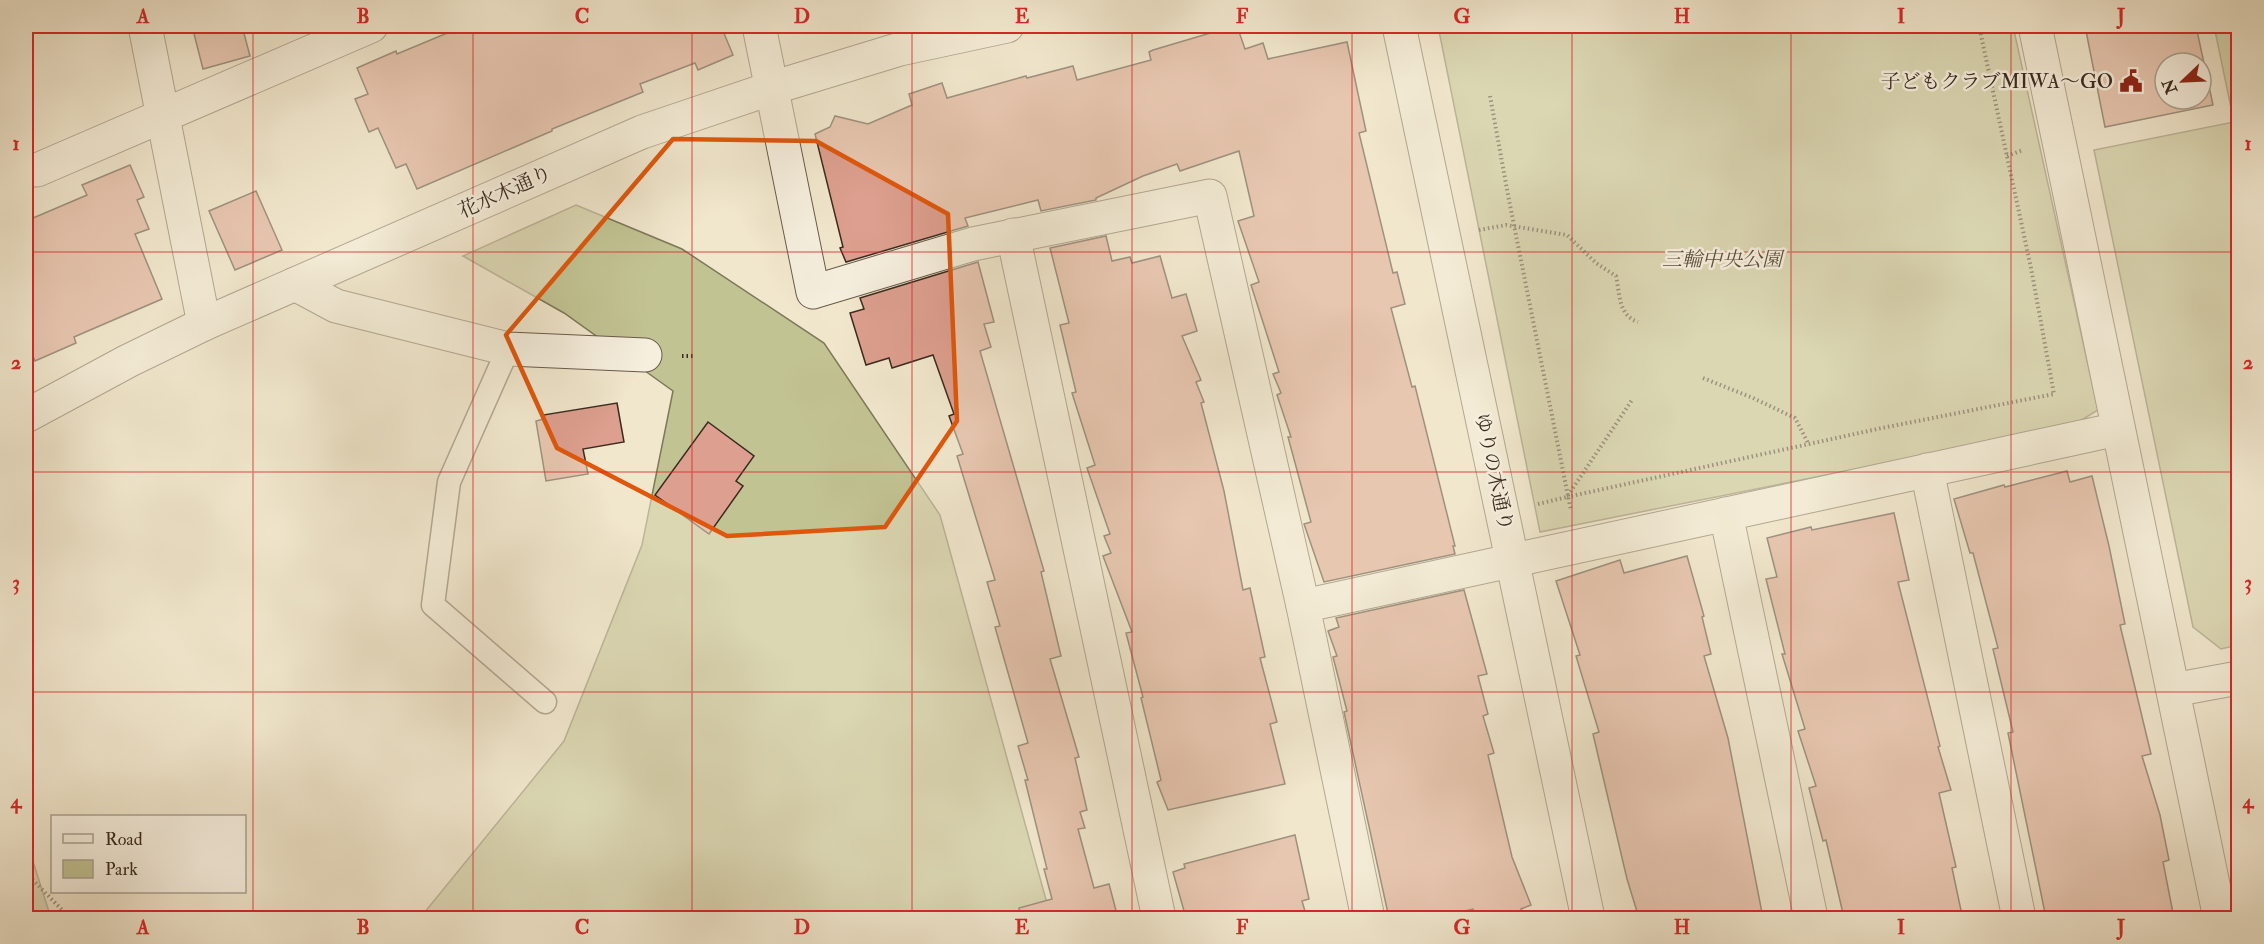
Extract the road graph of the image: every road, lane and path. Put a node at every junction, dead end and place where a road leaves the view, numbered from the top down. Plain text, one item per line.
1 (145, 26) edge
2 (759, 26) edge
3 (1007, 26) edge
4 (1399, 26) edge
5 (1979, 26) edge
6 (2035, 26) edge
7 (362, 27) edge
8 (772, 88) junction
9 (1490, 96) dead end
10 (162, 115) junction
11 (26, 170) edge
12 (1514, 227) junction
13 (1469, 232) dead end
14 (1013, 235) junction
15 (295, 284) junction
16 (1638, 322) dead end
17 (204, 324) junction
18 (508, 349) junction
19 (645, 356) dead end
20 (1703, 378) dead end
21 (1632, 400) dead end
22 (26, 416) edge
23 (2118, 429) junction
24 (1809, 445) junction
25 (1927, 471) junction
26 (1567, 497) junction
27 (1536, 504) dead end
28 (1726, 514) junction
29 (1513, 561) junction
30 (1303, 606) junction
31 (2238, 678) edge
32 (2173, 690) junction
33 (545, 702) dead end
34 (26, 873) edge
35 (70, 918) edge
36 (1159, 918) edge
37 (1368, 918) edge
38 (1588, 918) edge
39 (1811, 918) edge
40 (2019, 918) edge
41 (2220, 918) edge

1 - 10 street
2 - 8 street
3 - 8 street, 花水木通り
4 - 29 street, ゆりの木通り
5 - 24 path
6 - 23 street
7 - 10 street
8 - 14 street
8 - 15 street, 花水木通り
9 - 12 path
10 - 11 street
10 - 17 street
12 - 13 path
12 - 16 path
12 - 26 path
14 - 30 street
14 - 36 street
15 - 17 street, 花水木通り
15 - 18 street
17 - 22 street, 花水木通り
18 - 19 street
18 - 33 lane
20 - 24 path
21 - 26 path
23 - 25 street
23 - 32 street
24 - 26 path
25 - 28 street
25 - 40 street
26 - 27 path
28 - 29 street
28 - 39 street
29 - 30 street
29 - 38 street, ゆりの木通り
30 - 37 street
31 - 32 street
32 - 41 street
34 - 35 path

